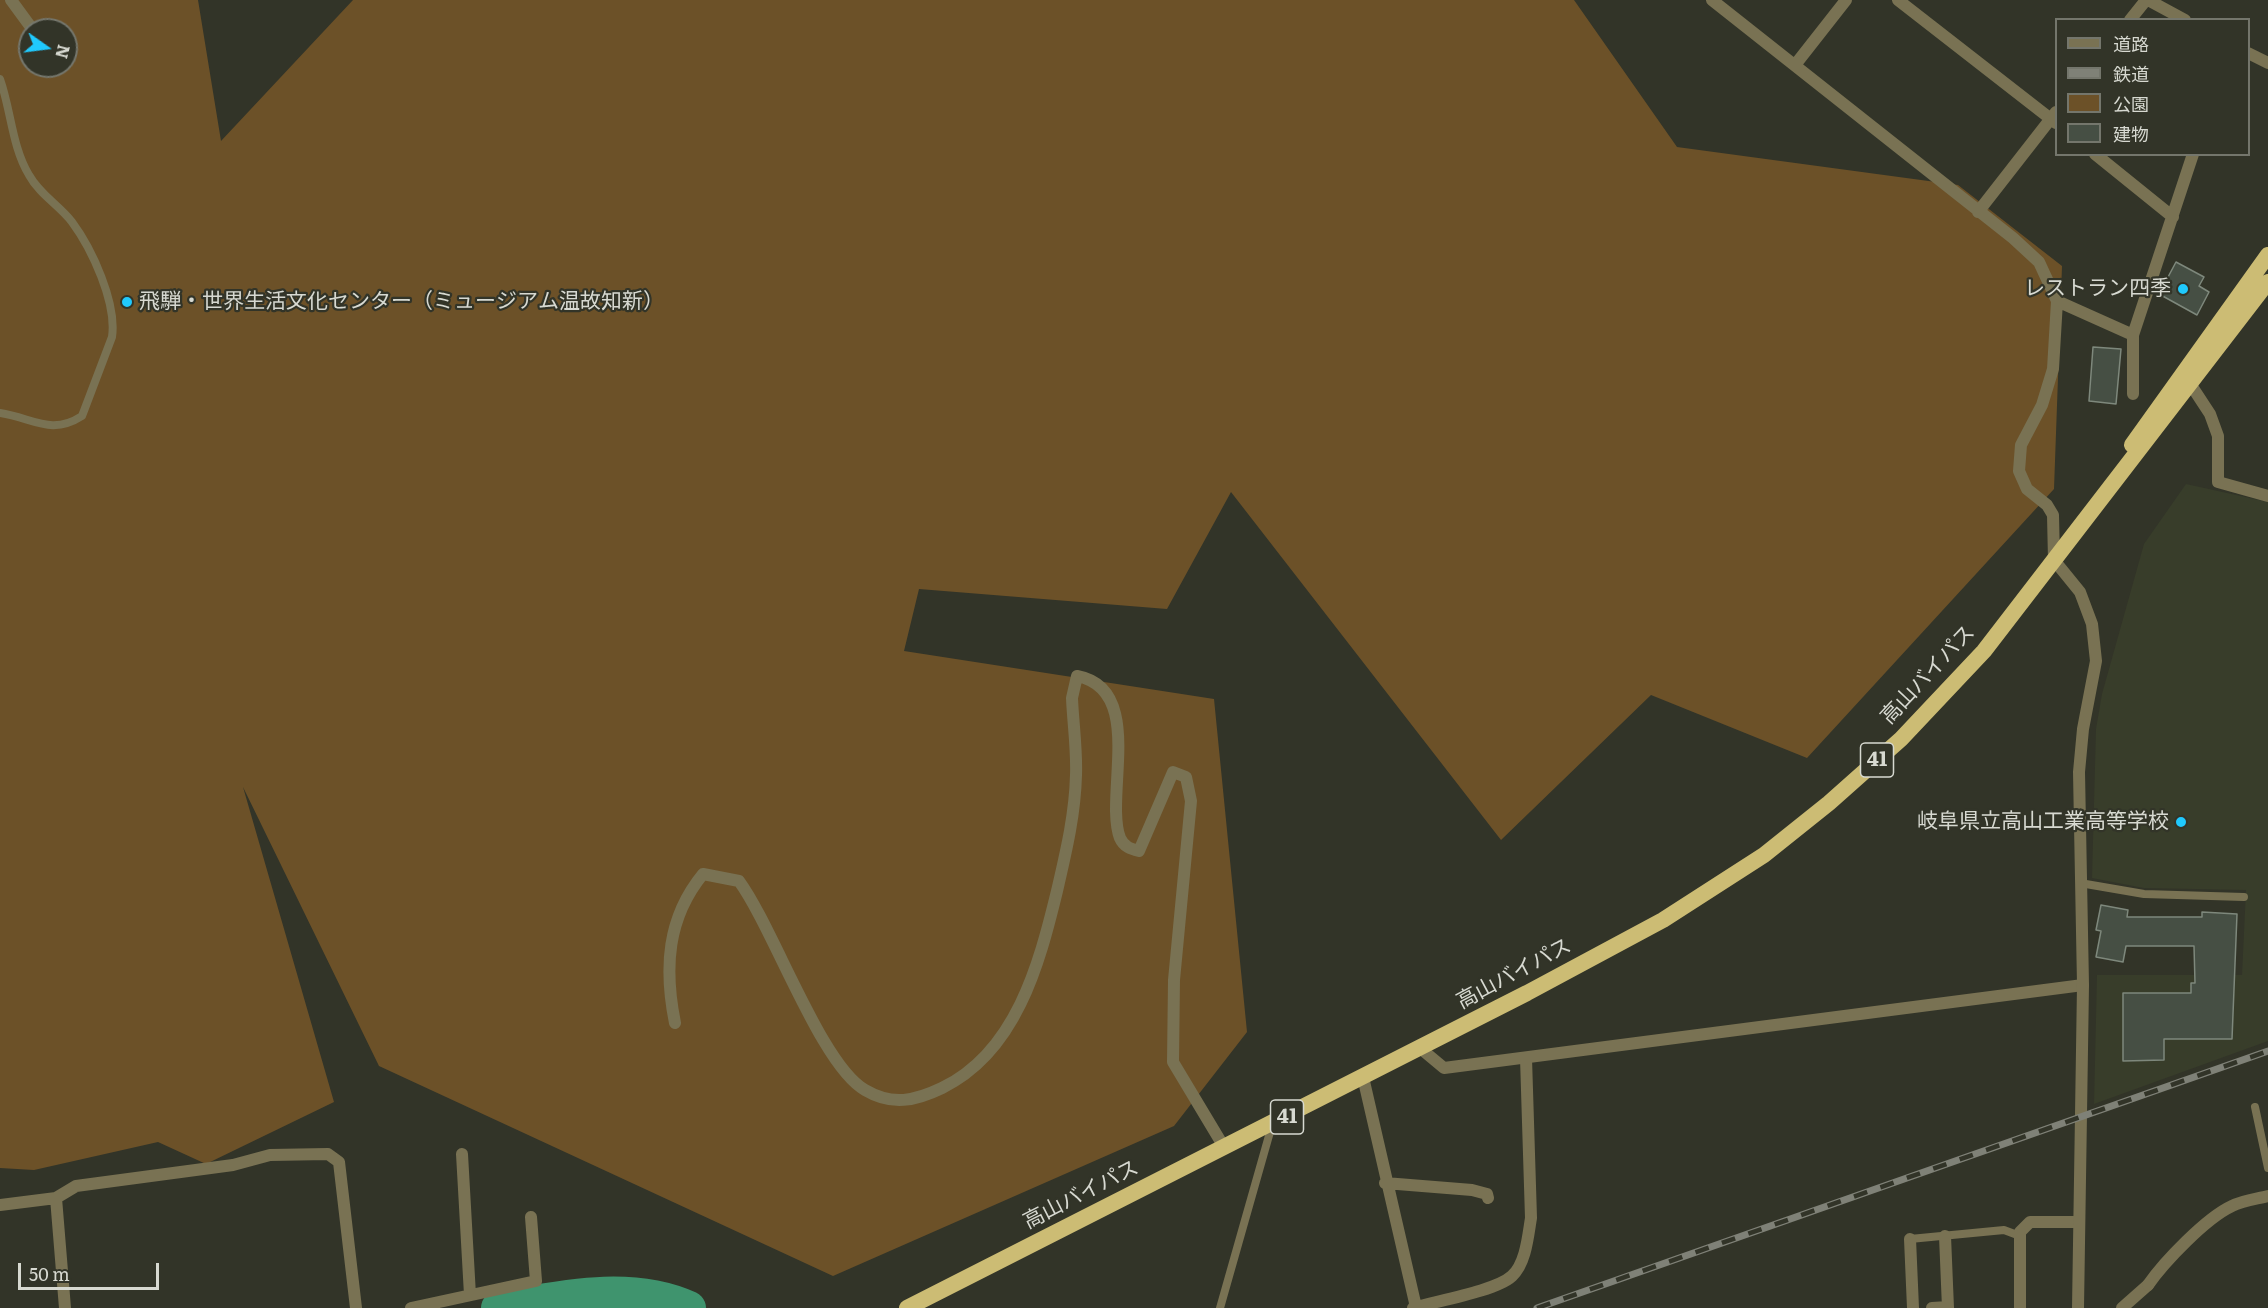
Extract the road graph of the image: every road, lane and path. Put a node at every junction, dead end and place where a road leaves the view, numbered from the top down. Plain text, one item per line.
1 (11, 0) edge
2 (1712, 0) edge
3 (1846, 0) edge
4 (1898, 0) edge
5 (2147, 0) edge
6 (24, 18) edge
7 (2132, 18) edge
8 (2181, 18) edge
9 (2250, 54) edge
10 (2268, 63) edge
11 (1795, 65) junction
12 (0, 79) edge
13 (2055, 118) edge
14 (2097, 156) edge
15 (2192, 156) edge
16 (1978, 212) junction
17 (2173, 217) junction
18 (2268, 255) edge
19 (2268, 282) edge
20 (2058, 301) junction
21 (2133, 335) junction
22 (2191, 385) junction
23 (2133, 394) dead end
24 (0, 413) edge
25 (2268, 496) edge
26 (2054, 560) junction
27 (2080, 883) junction
28 (2244, 897) dead end
29 (2083, 985) junction
30 (675, 1023) dead end
31 (1420, 1048) junction
32 (1527, 1058) junction
33 (1363, 1077) junction
34 (2255, 1107) dead end
35 (1272, 1125) junction
36 (1224, 1148) junction
37 (2266, 1148) edge
38 (462, 1154) dead end
39 (2268, 1168) edge
40 (1385, 1183) junction
41 (2268, 1196) edge
42 (57, 1198) junction
43 (1488, 1198) dead end
44 (0, 1204) edge
45 (531, 1217) dead end
46 (2079, 1222) junction
47 (1945, 1236) junction
48 (2019, 1236) junction
49 (1910, 1239) joint
50 (470, 1295) junction
51 (1414, 1307) edge
52 (1948, 1307) edge
53 (65, 1308) edge
54 (356, 1308) edge
55 (411, 1308) edge
56 (907, 1308) edge
57 (1220, 1308) edge
58 (1913, 1308) edge
59 (1932, 1308) edge
60 (2020, 1308) edge
61 (2078, 1308) edge
62 (2122, 1308) edge

1 - 6 street
2 - 11 street
3 - 11 street
4 - 13 street
5 - 7 street
5 - 8 street
9 - 10 street
11 - 16 street
12 - 24 lane
13 - 16 street
14 - 17 street
15 - 17 street
16 - 20 street
17 - 21 street
18 - 26 highway, 高山バイパス / 41
19 - 22 highway, 高山バイパス / 41
20 - 21 street
20 - 26 street
21 - 23 street
22 - 25 street
22 - 26 highway, 高山バイパス / 41
26 - 27 street
26 - 31 highway, 高山バイパス / 41
27 - 28 lane
27 - 29 street
29 - 32 street
29 - 46 street
30 - 36 street
31 - 32 street
31 - 33 highway, 高山バイパス / 41
32 - 51 street
33 - 35 highway, 高山バイパス / 41
33 - 40 street
34 - 37 lane
35 - 36 highway, 高山バイパス / 41
35 - 57 lane
36 - 56 highway, 高山バイパス / 41
37 - 39 lane
38 - 50 street
40 - 43 street
40 - 51 street
41 - 62 street
42 - 44 street
42 - 53 street
42 - 54 street
45 - 50 street
46 - 48 street
46 - 61 street
47 - 48 lane
47 - 49 lane
47 - 52 street
48 - 60 street
49 - 58 street
50 - 55 street
52 - 59 street

